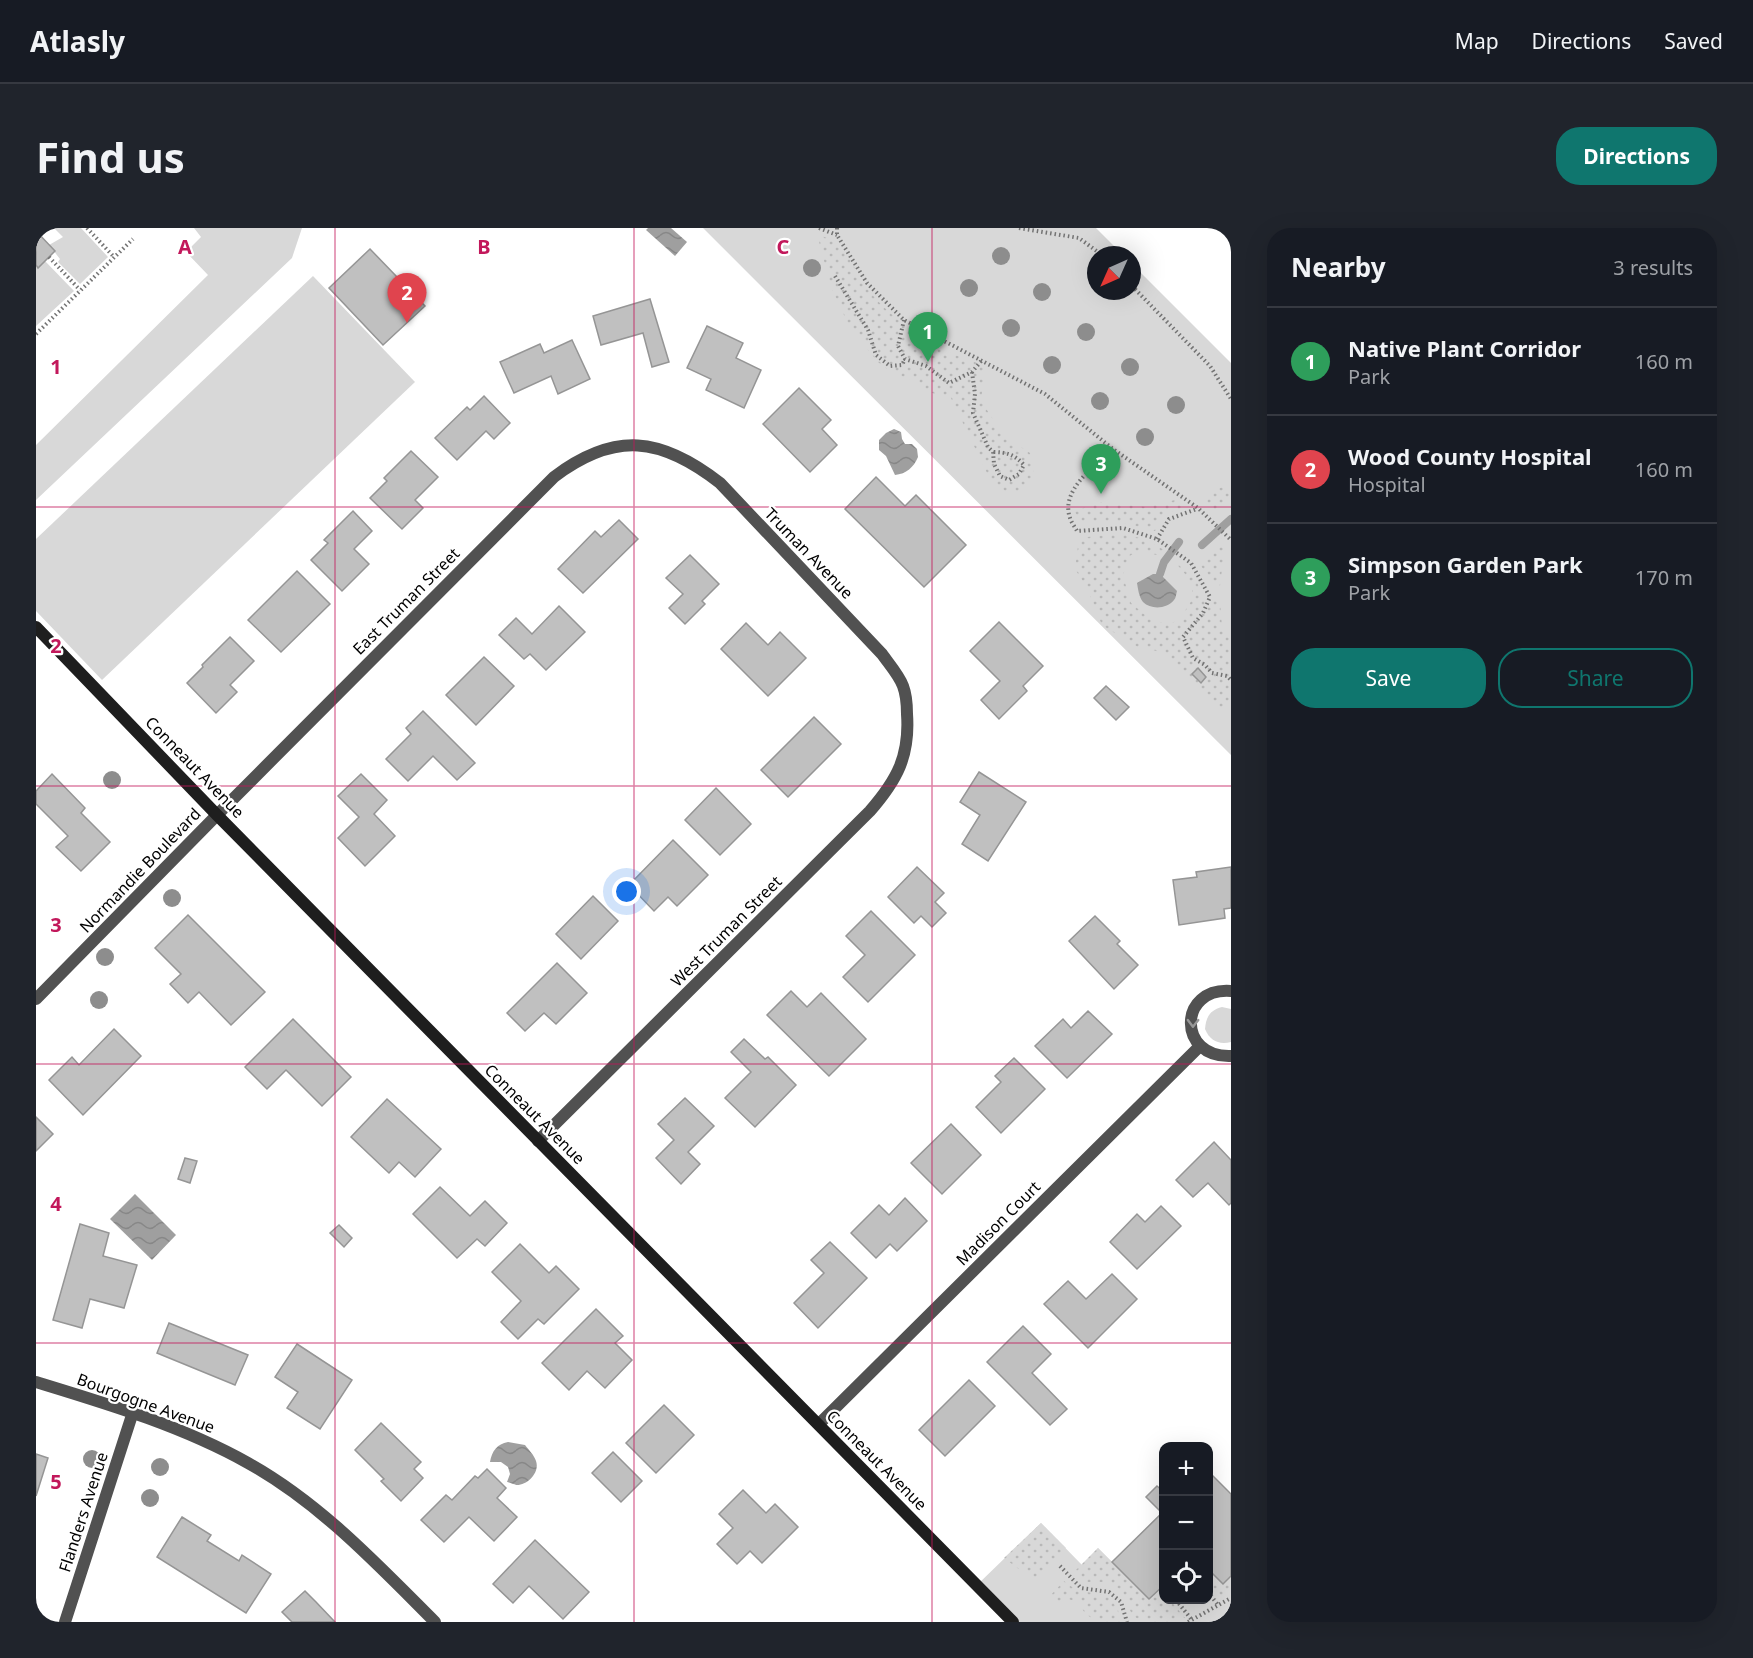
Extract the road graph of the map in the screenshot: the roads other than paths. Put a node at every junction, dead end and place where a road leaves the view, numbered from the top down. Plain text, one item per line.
1 (638, 445) joint
2 (36, 627) edge
3 (908, 727) joint
4 (217, 814) junction
5 (1231, 991) edge
6 (36, 999) edge
7 (1200, 1046) junction
8 (1231, 1056) edge
9 (538, 1142) junction
10 (36, 1382) edge
11 (133, 1412) junction
12 (819, 1424) junction
13 (65, 1622) edge
14 (435, 1622) edge
15 (1013, 1622) edge

1 - 3 street, Truman Avenue
1 - 4 street, East Truman Street
2 - 4 street, Conneaut Avenue
3 - 9 street, West Truman Street
4 - 6 street, Normandie Boulevard
4 - 9 street, Conneaut Avenue
5 -> 7 street
7 - 8 street
7 - 12 street, Madison Court
9 - 12 street, Conneaut Avenue
10 - 11 street, Bourgogne Avenue
11 - 13 street, Flanders Avenue
11 - 14 street, Bourgogne Avenue
12 - 15 street, Conneaut Avenue

